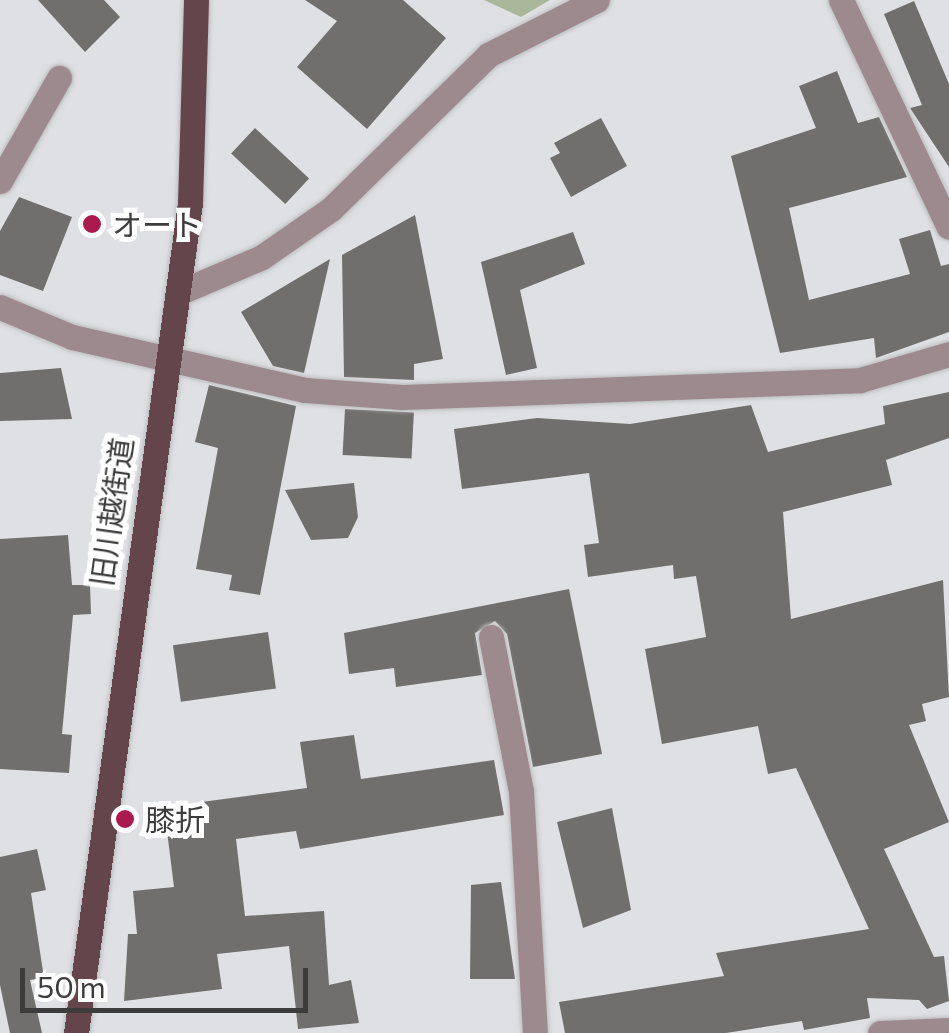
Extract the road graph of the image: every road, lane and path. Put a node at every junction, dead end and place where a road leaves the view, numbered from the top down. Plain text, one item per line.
1 (196, 0) edge
2 (598, 0) edge
3 (841, 0) edge
4 (59, 78) dead end
5 (0, 180) edge
6 (949, 227) edge
7 (178, 293) junction
8 (0, 307) edge
9 (949, 354) edge
10 (166, 356) junction
11 (490, 637) dead end
12 (949, 1030) edge
13 (76, 1033) edge
14 (535, 1033) edge
15 (880, 1033) edge

1 - 7 main road, 旧川越街道
2 - 7 street
3 - 6 street
4 - 5 street
7 - 10 main road, 旧川越街道
8 - 10 street
9 - 10 street
10 - 13 main road, 旧川越街道
11 - 14 street
12 - 15 street

